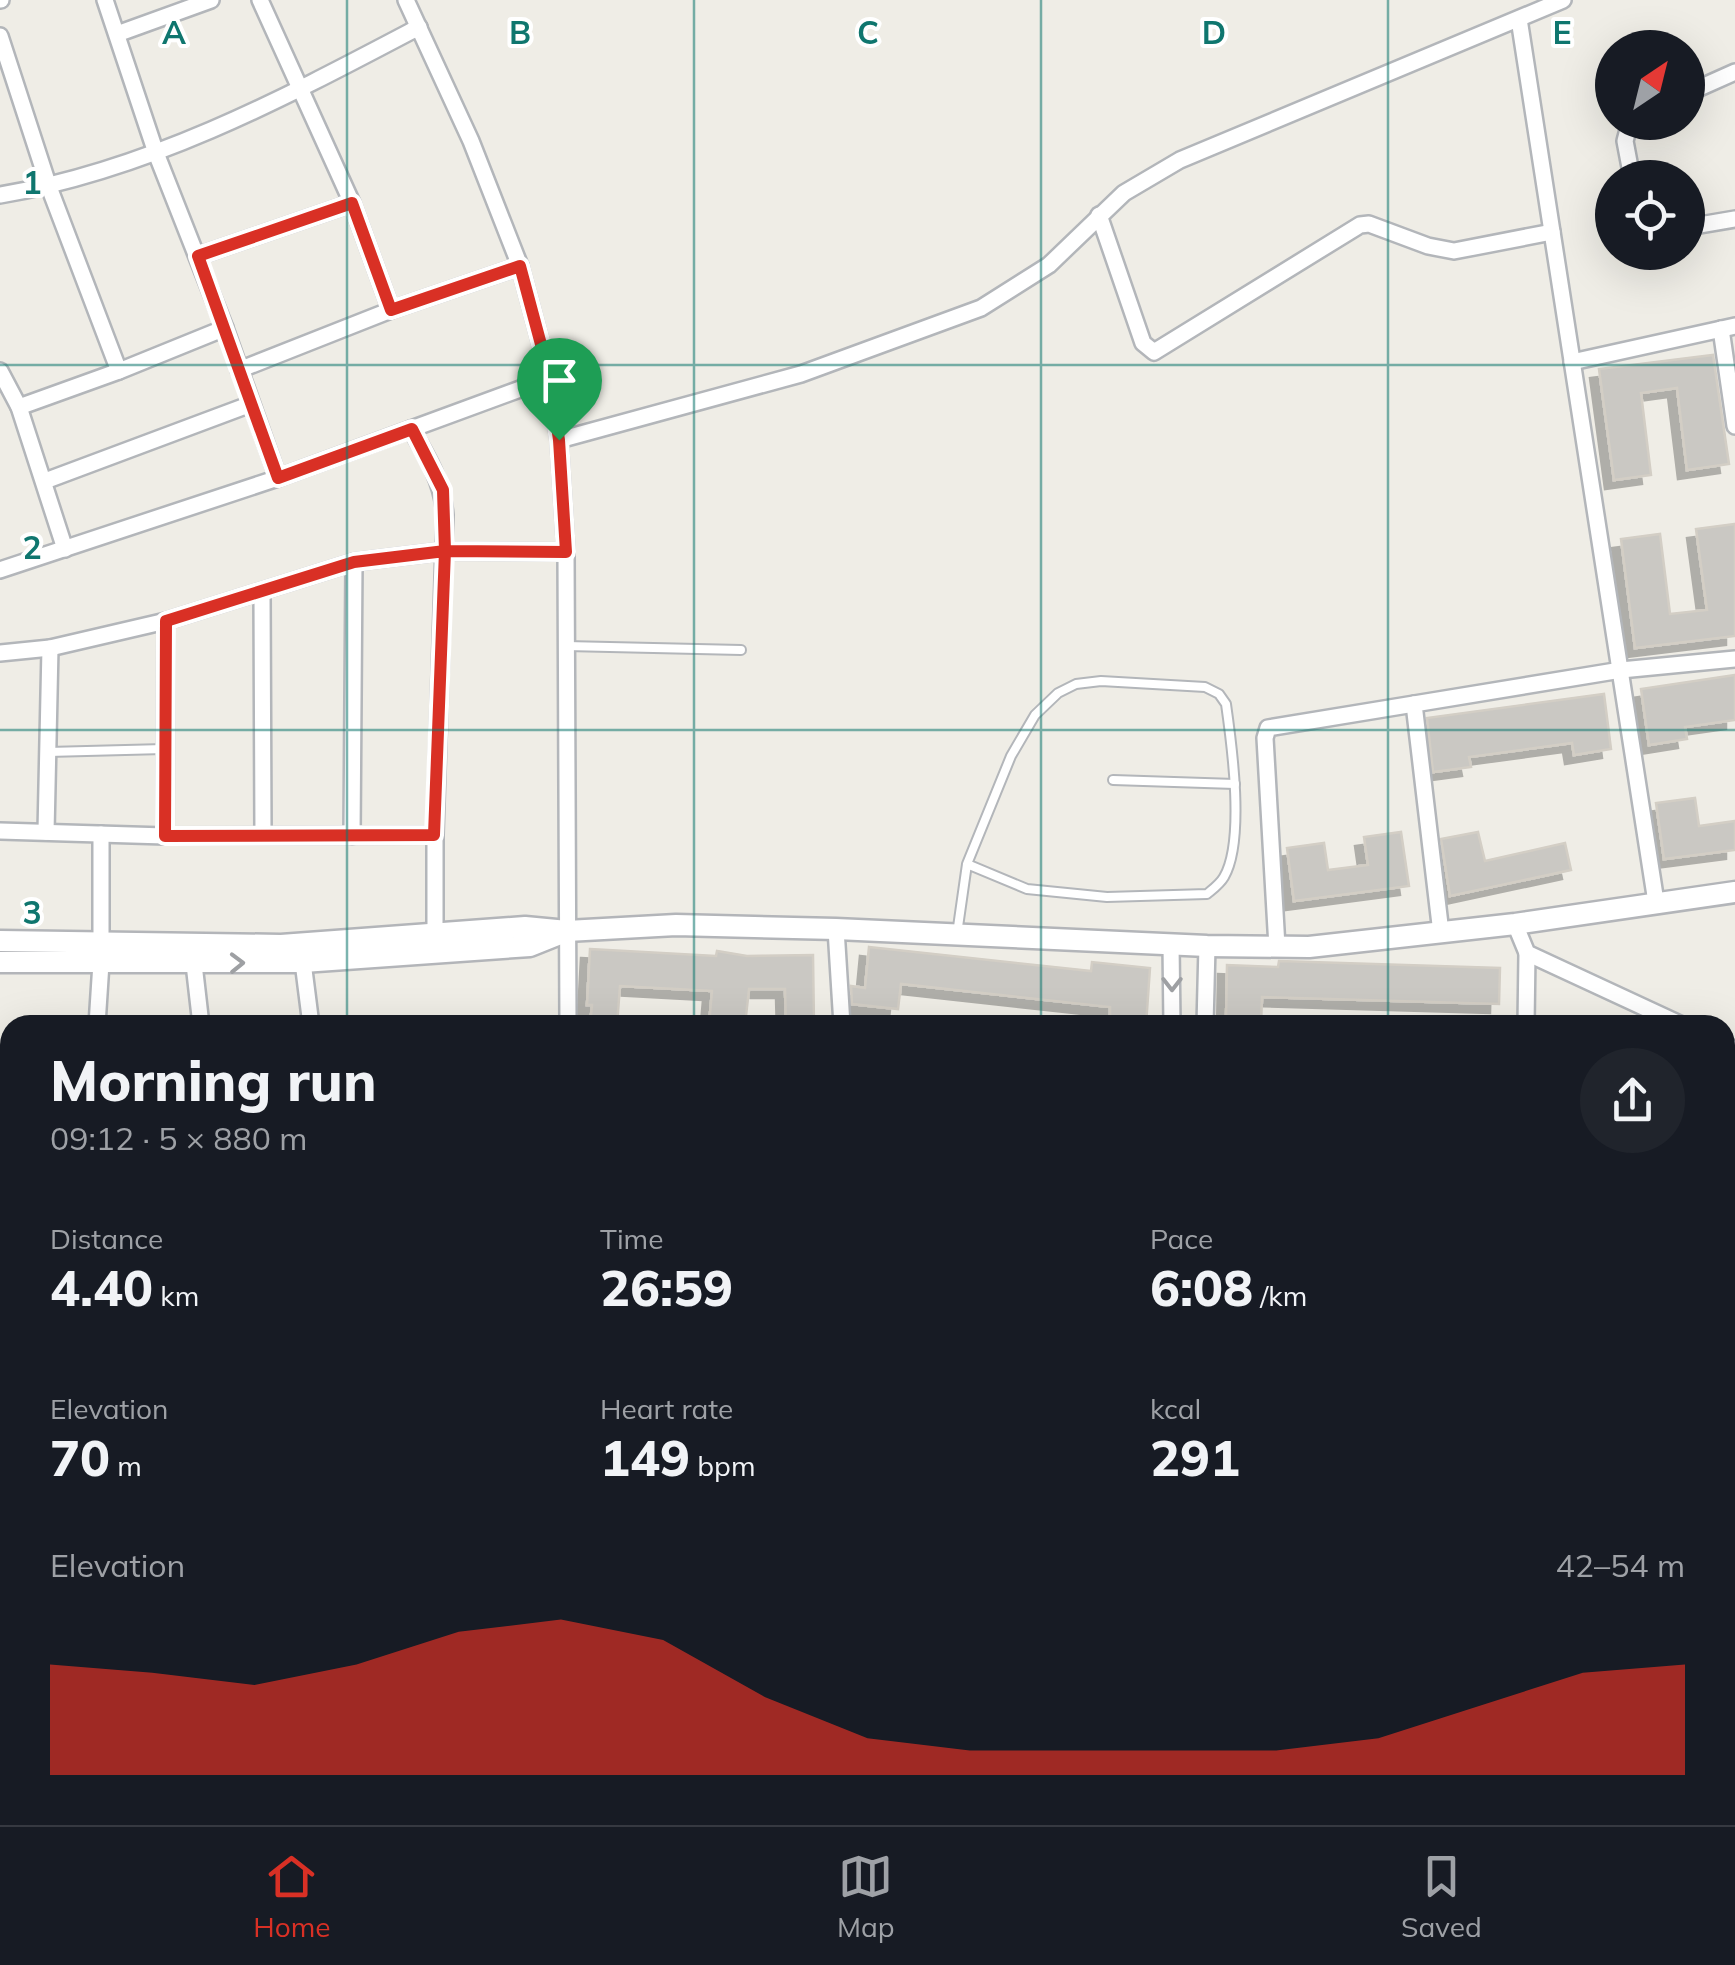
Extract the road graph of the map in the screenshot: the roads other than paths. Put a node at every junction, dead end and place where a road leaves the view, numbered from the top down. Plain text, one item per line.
1 (105, 0) edge
2 (210, 0) edge
3 (260, 0) edge
4 (406, 0) edge
5 (1563, 0) edge
6 (1519, 19) junction
7 (419, 27) junction
8 (116, 34) junction
9 (0, 36) edge
10 (1735, 72) edge
11 (1705, 86) edge
12 (301, 89) junction
13 (156, 153) junction
14 (49, 187) junction
15 (0, 195) edge
16 (352, 203) junction
17 (1099, 215) junction
18 (1735, 219) edge
19 (1705, 223) edge
20 (1552, 232) junction
21 (198, 256) junction
22 (520, 266) junction
23 (391, 310) junction
24 (225, 328) junction
25 (1728, 328) edge
26 (1572, 362) junction
27 (239, 370) junction
28 (0, 371) edge
29 (119, 371) junction
30 (550, 378) junction
31 (251, 404) junction
32 (18, 407) junction
33 (1735, 426) edge
34 (412, 429) junction
35 (559, 440) junction
36 (278, 478) junction
37 (46, 482) junction
38 (65, 550) junction
39 (445, 551) junction
40 (566, 552) junction
41 (354, 562) junction
42 (0, 570) edge
43 (262, 593) junction
44 (166, 621) junction
45 (566, 646) junction
46 (50, 648) junction
47 (741, 650) dead end
48 (0, 653) edge
49 (1735, 659) edge
50 (1620, 670) junction
51 (1414, 704) junction
52 (166, 749) junction
53 (48, 752) junction
54 (1113, 780) dead end
55 (1235, 784) junction
56 (0, 831) edge
57 (46, 832) junction
58 (101, 834) junction
59 (263, 835) junction
60 (434, 835) junction
61 (165, 836) junction
62 (352, 836) junction
63 (967, 864) junction
64 (1735, 892) edge
65 (1656, 902) junction
66 (1515, 924) junction
67 (836, 928) junction
68 (567, 930) junction
69 (1441, 933) junction
70 (957, 934) junction
71 (435, 935) junction
72 (0, 942) edge
73 (1172, 944) junction
74 (1207, 946) junction
75 (1277, 947) junction
76 (1528, 953) junction
77 (101, 954) junction
78 (0, 962) edge
79 (303, 962) junction
80 (194, 964) junction
81 (98, 1015) edge
82 (200, 1015) edge
83 (310, 1015) edge
84 (568, 1015) edge
85 (841, 1015) edge
86 (1172, 1015) edge
87 (1205, 1015) edge
88 (1526, 1015) edge
89 (1661, 1015) edge

1 - 8 street
2 - 8 street
3 - 12 street
4 - 7 street
5 - 6 street
6 - 17 street
6 - 20 street
7 - 12 street
7 - 22 street
8 - 13 street
9 - 14 street
10 - 11 street
12 - 13 street
12 - 16 street
13 - 14 street
13 - 21 street
14 - 15 street
14 - 29 street
16 - 21 street
16 - 23 street
17 - 20 street
17 - 35 street
18 - 19 street
20 - 26 street
21 - 24 street
22 - 23 street
22 - 30 street
23 - 27 street
24 - 27 street
24 - 29 street
25 - 26 street
25 - 33 street
26 - 50 street
27 - 31 street
28 - 32 street
29 - 32 street
30 - 34 street
30 - 35 street
31 - 36 street
31 - 37 street
32 - 37 street
34 - 36 street
34 - 39 street
35 - 40 street
36 - 38 street
37 - 38 street
38 - 42 street
39 - 40 street
39 - 41 street
39 - 60 street
40 - 45 street
41 - 43 street
41 - 62 street
43 - 44 street
43 - 59 street
44 - 46 street
44 - 52 street
45 - 47 lane
45 - 68 street
46 - 48 street
46 - 53 street
49 - 50 street
50 - 51 street
50 - 65 street
51 - 69 street
51 - 75 street
52 - 53 lane
52 - 61 street
53 - 57 street
54 - 55 lane
55 - 63 lane
55 - 63 lane
56 - 57 street
57 - 58 street
58 - 61 street
58 - 77 street
59 - 61 street
59 - 62 street
60 - 62 street
60 - 71 street
63 - 70 lane
64 - 65 main road
65 - 66 main road
66 - 69 main road
66 - 76 street
67 - 68 main road
67 - 70 main road
67 - 85 street
68 - 71 main road
68 - 79 main road
68 - 84 street
69 - 75 main road
70 - 73 main road
71 - 77 main road
72 - 77 main road
73 - 74 main road
73 -> 86 street
74 - 75 main road
74 - 87 street
76 - 88 street
76 - 89 street
77 - 78 main road
77 - 80 main road
77 - 81 street
80 -> 79 main road
79 - 83 street
80 - 82 street

